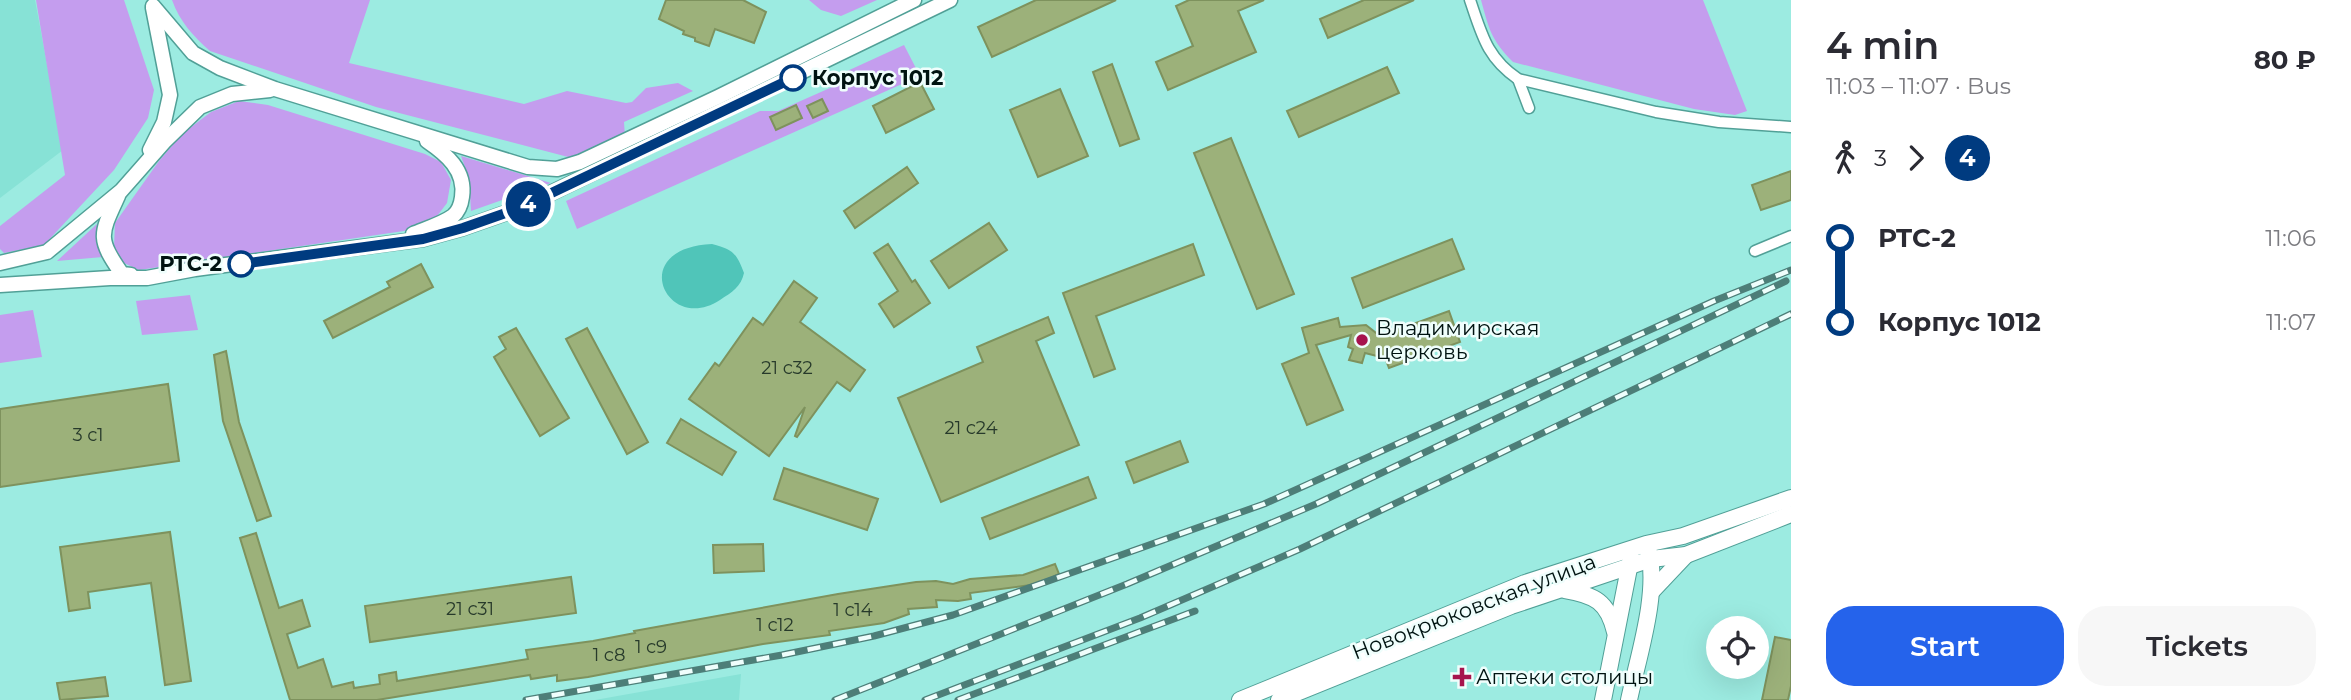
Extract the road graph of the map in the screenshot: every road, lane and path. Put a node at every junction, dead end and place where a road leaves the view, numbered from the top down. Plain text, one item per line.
1 (914, 0) edge
2 (950, 0) edge
3 (1470, 0) edge
4 (152, 3) edge
5 (1518, 79) junction
6 (275, 89) junction
7 (1529, 108) dead end
8 (1791, 127) edge
9 (416, 133) junction
10 (141, 167) junction
11 (121, 191) junction
12 (1791, 236) edge
13 (399, 240) junction
14 (1755, 251) dead end
15 (0, 263) edge
16 (147, 278) junction
17 (0, 285) edge
18 (1791, 498) edge
19 (1791, 514) edge
20 (1643, 550) junction
21 (1686, 555) junction
22 (1630, 566) junction
23 (1561, 590) junction
24 (1652, 591) junction
25 (1616, 634) junction
26 (1240, 700) edge
27 (1279, 700) edge
28 (1603, 700) edge
29 (1629, 700) edge

1 - 9 street
2 - 13 street
3 - 5 street
4 - 6 street
4 - 10 street
5 - 7 street
5 - 8 street
6 - 9 street
6 - 10 street
9 - 13 street
10 - 11 street
11 - 15 street
11 - 16 street
12 - 14 street
13 - 16 street
16 - 17 street
18 - 20 main road, Новокрюковская улица
19 - 21 main road
20 - 21 main road
20 - 22 main road, Новокрюковская улица
20 - 24 main road
20 - 26 main road, Новокрюковская улица
21 - 24 main road
22 - 23 main road, Новокрюковская улица
22 - 25 main road
23 - 25 main road
23 - 27 main road, Новокрюковская улица
24 - 29 main road
25 - 28 main road

